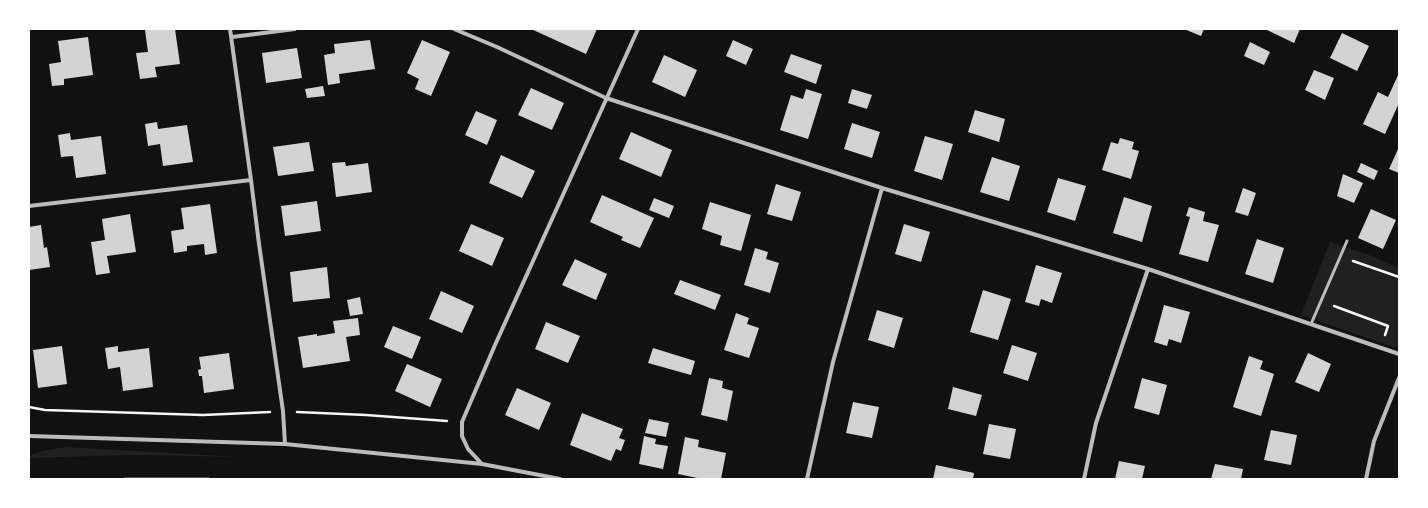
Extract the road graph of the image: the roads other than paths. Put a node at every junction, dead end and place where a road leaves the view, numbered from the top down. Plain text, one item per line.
1 (230, 29) edge
2 (295, 29) edge
3 (454, 29) edge
4 (638, 29) edge
5 (232, 37) junction
6 (606, 98) junction
7 (252, 180) junction
8 (882, 188) junction
9 (29, 206) edge
10 (1347, 242) dead end
11 (1148, 269) junction
12 (1310, 324) junction
13 (1399, 354) edge
14 (1399, 378) edge
15 (29, 436) edge
16 (285, 444) junction
17 (482, 464) junction
18 (560, 479) edge
19 (807, 479) edge
20 (1084, 479) edge
21 (1366, 479) edge

1 - 5 street
2 - 5 street
3 - 6 street
4 - 6 street
5 - 7 street
6 - 8 street
6 - 17 street
7 - 9 street
7 - 16 street
8 - 11 street
8 - 19 street
10 - 12 lane
11 - 12 street
11 - 20 street
12 - 13 street
14 - 21 street
15 - 16 street
16 - 17 street
17 - 18 street

